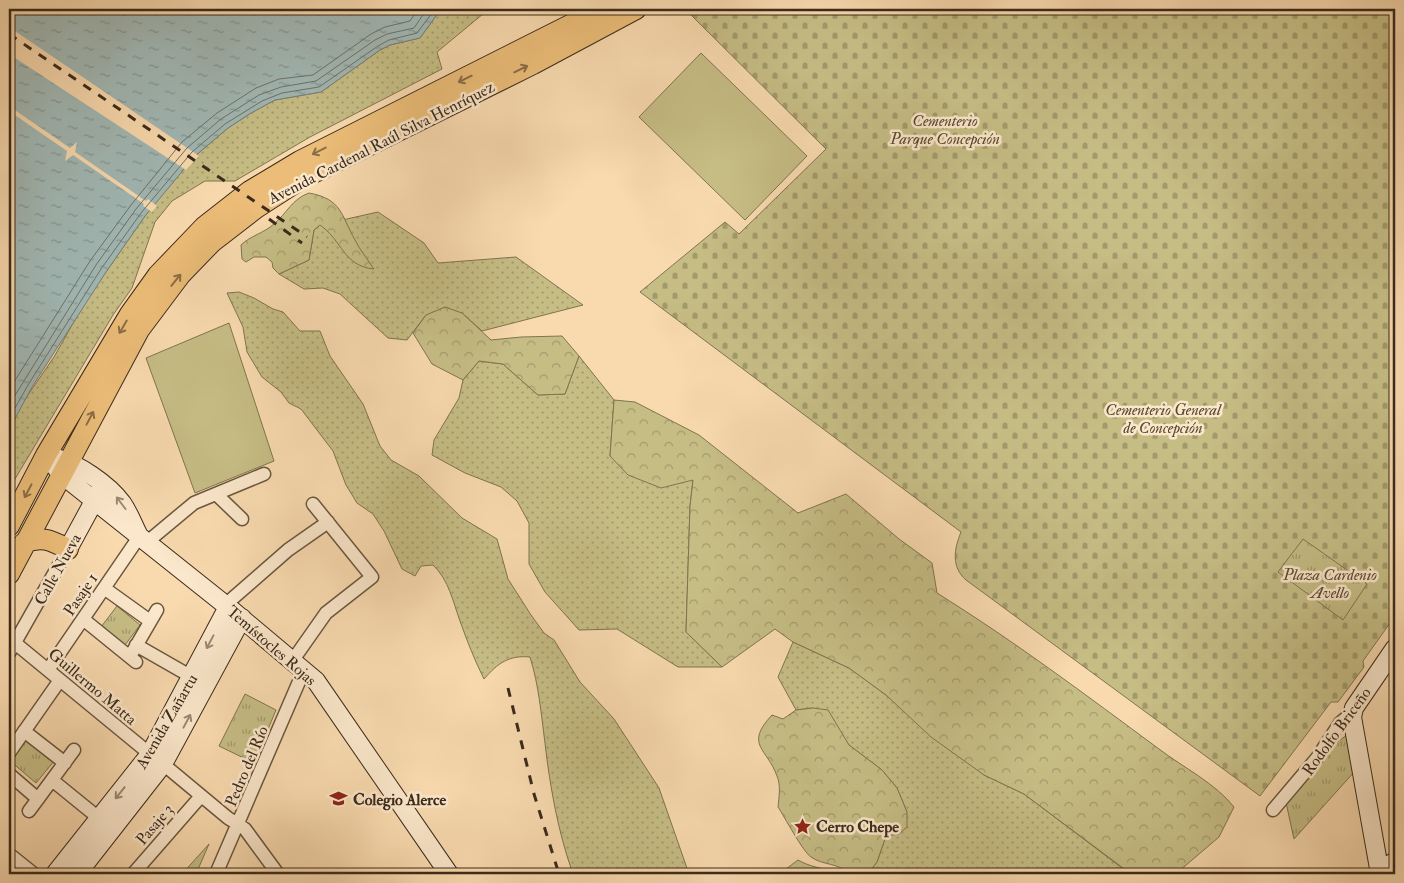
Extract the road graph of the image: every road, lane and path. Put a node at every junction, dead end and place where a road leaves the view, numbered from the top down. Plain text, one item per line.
1 (602, 9) edge
2 (636, 9) edge
3 (46, 455) junction
4 (64, 468) junction
5 (264, 474) dead end
6 (102, 484) junction
7 (216, 494) junction
8 (94, 502) junction
9 (313, 504) dead end
10 (242, 518) dead end
11 (328, 522) junction
12 (9, 526) edge
13 (142, 540) junction
14 (24, 543) junction
15 (68, 549) junction
16 (9, 574) edge
17 (104, 588) junction
18 (227, 606) junction
19 (157, 610) dead end
20 (242, 618) junction
21 (83, 619) junction
22 (150, 621) junction
23 (136, 645) junction
24 (12, 648) edge
25 (1395, 648) edge
26 (298, 665) junction
27 (48, 670) junction
28 (192, 677) junction
29 (60, 680) junction
30 (1352, 713) junction
31 (24, 731) junction
32 (74, 750) dead end
33 (9, 753) edge
34 (157, 759) junction
35 (65, 763) junction
36 (9, 774) edge
37 (52, 780) junction
38 (201, 796) junction
39 (38, 799) junction
40 (1273, 810) dead end
41 (29, 811) dead end
42 (100, 818) junction
43 (239, 824) junction
44 (9, 854) edge
45 (1395, 858) edge
46 (1379, 870) edge
47 (34, 874) edge
48 (55, 874) edge
49 (77, 874) edge
50 (133, 874) edge
51 (216, 874) edge
52 (278, 874) edge
53 (449, 874) edge

1 -> 3 main road, Avenida Cardenal Raúl Silva Henríquez
4 -> 2 main road, Avenida Cardenal Raúl Silva Henríquez
3 - 4 street, Temístocles Rojas
3 -> 12 main road, Avenida Cardenal Raúl Silva Henríquez
4 - 6 street, Temístocles Rojas
4 - 8 street, Temístocles Rojas
4 - 14 main road, Avenida Cardenal Raúl Silva Henríquez
5 - 7 street, Pasaje 1
6 - 8 street, Calle Nueva
13 -> 6 street, Temístocles Rojas
7 - 10 street
7 - 13 street, Pasaje 1
8 - 13 street, Temístocles Rojas
8 - 15 street, Calle Nueva
9 - 11 street
11 - 18 street
11 - 26 street, Pedro del Río
13 - 17 street, Pasaje 1
13 - 18 street, Temístocles Rojas
14 - 15 main road
14 - 16 main road, Avenida Cardenal Raúl Silva Henríquez
15 - 24 street, Calle Nueva
17 - 21 street, Pasaje 1
17 - 22 street
18 - 20 street, Temístocles Rojas
18 -> 28 street, Avenida Zañartu
19 - 22 street
20 - 26 street, Temístocles Rojas
34 -> 20 street, Avenida Zañartu
21 - 23 street
21 - 27 street, Pasaje 1
22 - 23 street
23 - 28 street
24 - 27 street, Guillermo Matta
25 - 30 street, Rodolfo Briceño
26 - 43 street, Pedro del Río
26 - 53 street, Temístocles Rojas
27 - 29 street, Guillermo Matta
28 - 34 street, Avenida Zañartu
29 - 31 street
29 - 34 street, Guillermo Matta
30 - 40 street, Rodolfo Briceño
30 - 46 street
31 - 33 street
31 - 35 street
32 - 35 street
34 - 38 street, Guillermo Matta
34 -> 42 street, Avenida Zañartu
34 - 49 street, Avenida Zañartu
35 - 37 street
36 - 39 street
37 - 39 street
37 - 42 street
38 - 43 street, Guillermo Matta
38 - 50 street, Pasaje 3
39 - 41 street
42 - 48 street, Avenida Zañartu
43 - 51 street, Pedro del Río
43 - 52 street, Guillermo Matta
44 - 47 street
45 - 46 street

